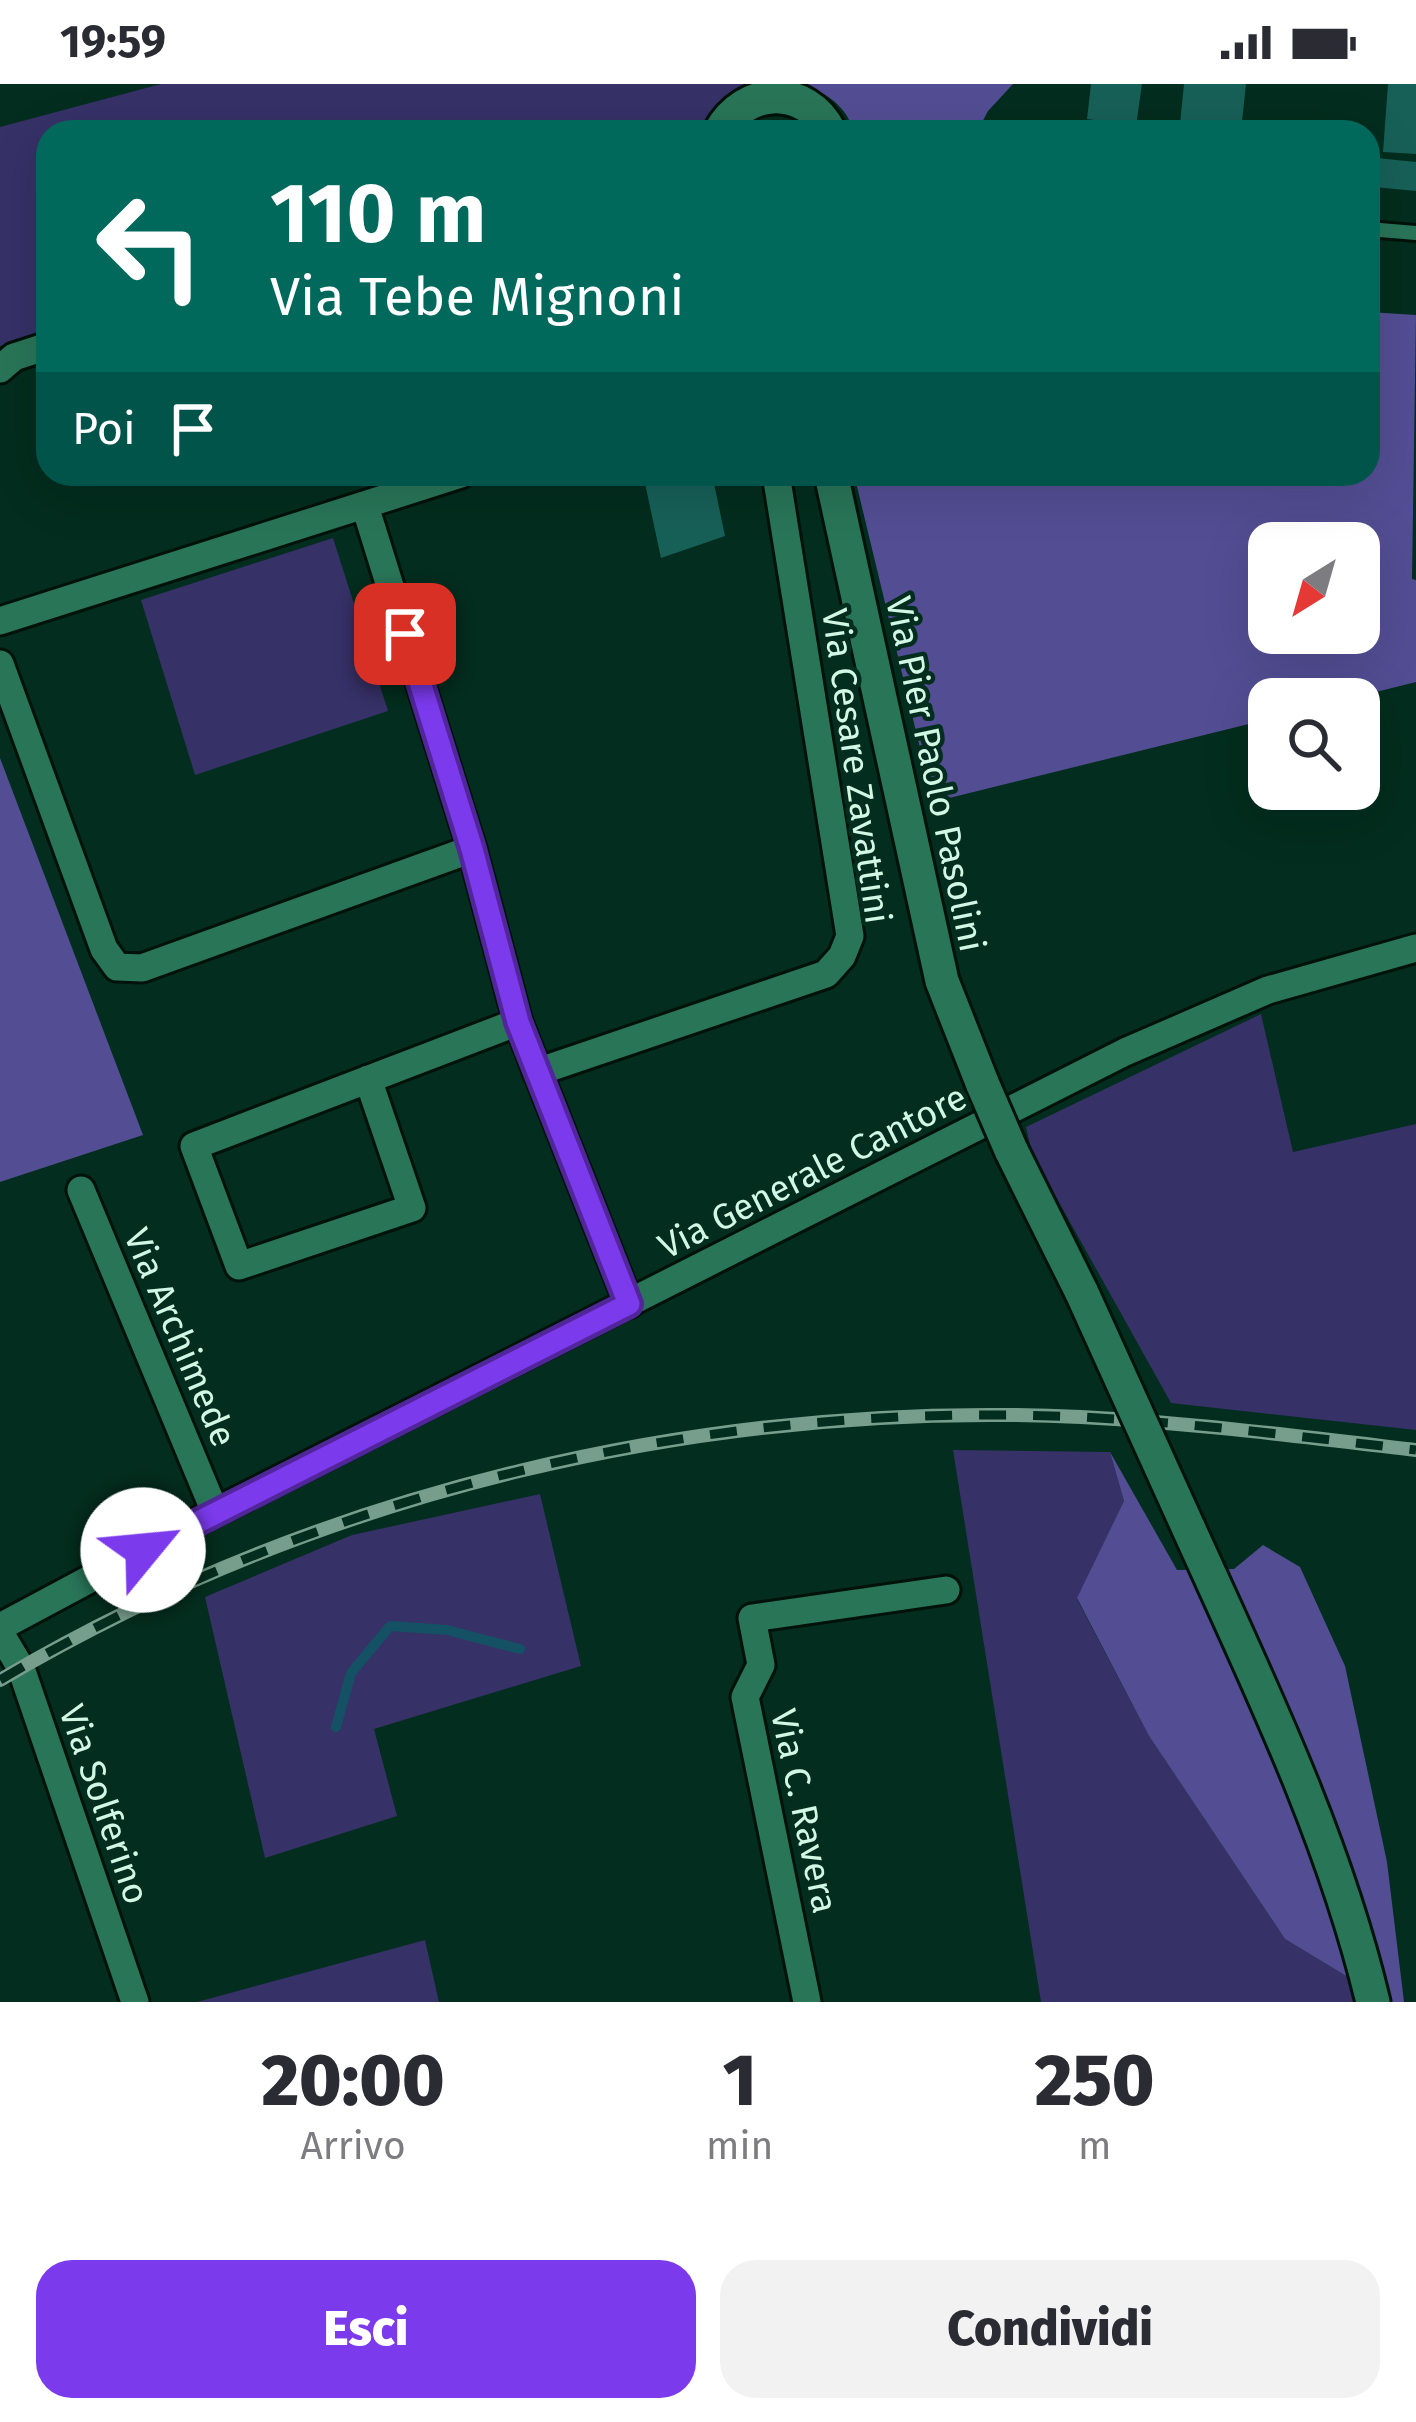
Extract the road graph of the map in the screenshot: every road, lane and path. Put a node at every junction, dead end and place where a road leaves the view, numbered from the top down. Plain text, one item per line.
1 (757, 91) edge
2 (729, 120) edge
3 (822, 120) edge
4 (1380, 230) edge
5 (1416, 233) edge
6 (36, 350) edge
7 (0, 369) edge
8 (425, 486) edge
9 (778, 486) edge
10 (833, 486) edge
11 (365, 506) junction
12 (0, 621) edge
13 (0, 664) edge
14 (472, 849) junction
15 (1416, 947) edge
16 (518, 1022) junction
17 (536, 1072) junction
18 (368, 1079) junction
19 (81, 1190) dead end
20 (629, 1304) junction
21 (215, 1512) junction
22 (946, 1590) dead end
23 (0, 1630) edge
24 (135, 2002) edge
25 (807, 2002) edge
26 (1373, 2002) edge

1 - 2 street
1 - 3 street
4 - 5 lane
6 - 7 street
8 - 11 street
9 - 17 street, Via Cesare Zavattini
10 - 26 street, Via Pier Paolo Pasolini, bridge
11 - 12 street
11 - 14 street
13 - 14 street
14 - 16 street
15 - 20 street, Via Generale Cantore
16 - 17 street
16 - 18 street
17 - 20 street
18 - 18 street
19 - 21 street, Via Archimede
20 - 21 street, Via Generale Cantore
21 - 23 street, Via Generale Cantore
22 - 25 street, Via C. Ravera
23 - 24 street, Via Solferino

